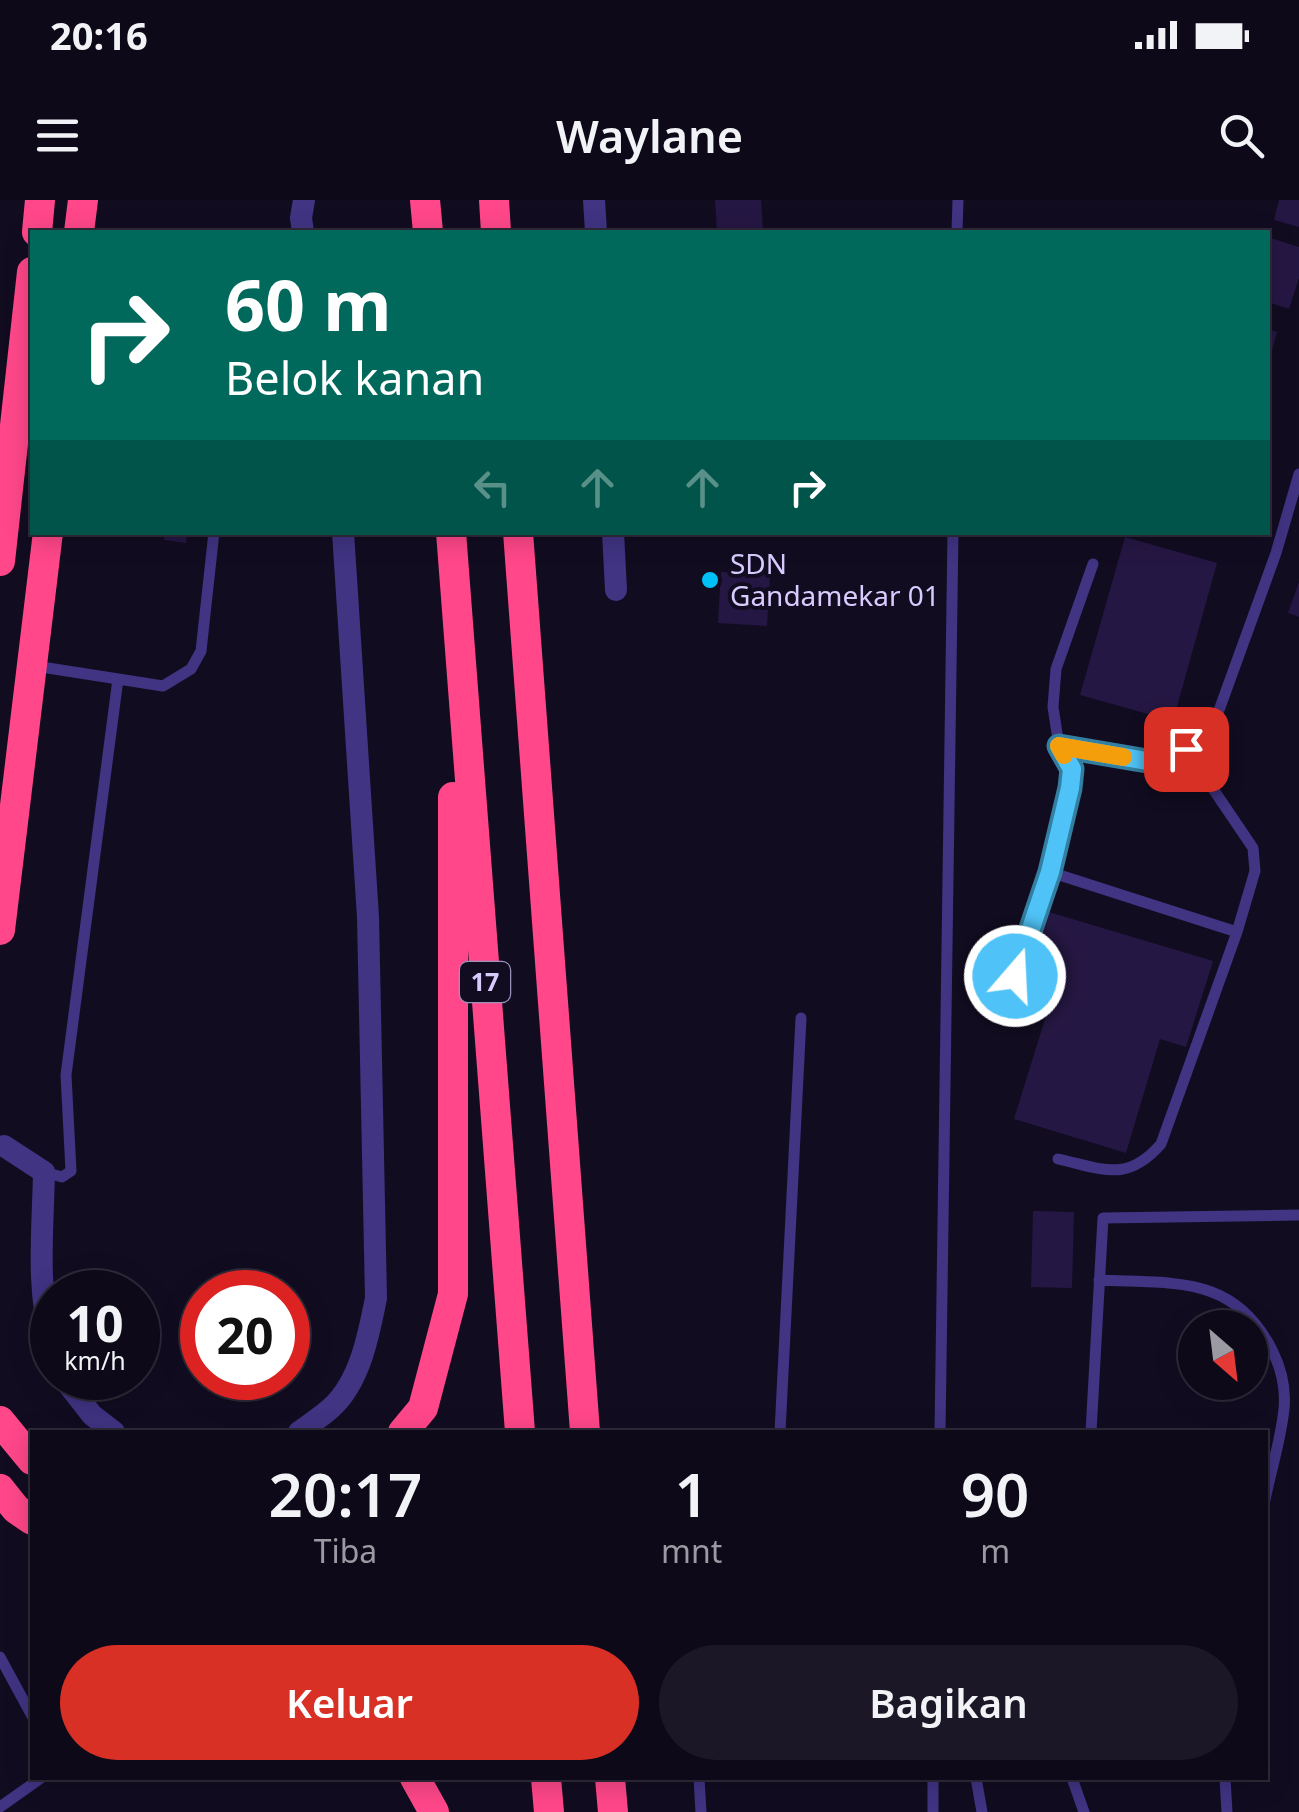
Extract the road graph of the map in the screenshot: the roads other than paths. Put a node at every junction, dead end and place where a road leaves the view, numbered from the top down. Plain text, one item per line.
1 (40, 200) edge
2 (82, 200) edge
3 (304, 200) edge
4 (425, 200) edge
5 (494, 200) edge
6 (594, 200) edge
7 (958, 200) edge
8 (36, 230) edge
9 (79, 230) edge
10 (303, 230) edge
11 (428, 230) edge
12 (496, 230) edge
13 (596, 230) edge
14 (957, 230) edge
15 (30, 290) edge
16 (1299, 474) edge
17 (48, 535) edge
18 (214, 535) edge
19 (343, 535) edge
20 (518, 535) edge
21 (613, 535) edge
22 (953, 535) edge
23 (452, 548) edge
24 (0, 561) edge
25 (1093, 564) dead end
26 (616, 590) dead end
27 (34, 666) junction
28 (118, 679) junction
29 (1059, 746) junction
30 (1186, 749) junction
31 (1050, 872) junction
32 (0, 930) edge
33 (1237, 932) junction
34 (1015, 976) dead end
35 (801, 1018) dead end
36 (4, 1146) dead end
37 (1058, 1159) dead end
38 (44, 1172) junction
39 (1299, 1216) edge
40 (42, 1270) edge
41 (1099, 1280) junction
42 (80, 1400) edge
43 (0, 1421) edge
44 (111, 1430) edge
45 (302, 1430) edge
46 (405, 1430) edge
47 (520, 1430) edge
48 (584, 1430) edge
49 (780, 1430) edge
50 (940, 1430) edge
51 (1091, 1430) edge
52 (30, 1458) edge
53 (1268, 1485) edge
54 (0, 1489) edge
55 (30, 1519) edge
56 (0, 1657) edge
57 (30, 1712) edge
58 (38, 1780) edge
59 (416, 1780) edge
60 (546, 1780) edge
61 (610, 1780) edge
62 (699, 1780) edge
63 (933, 1780) edge
64 (976, 1780) edge
65 (1073, 1780) edge
66 (1224, 1780) edge
67 (0, 1807) edge
68 (434, 1812) edge
69 (549, 1812) edge
70 (613, 1812) edge
71 (701, 1812) edge
72 (932, 1812) edge
73 (982, 1812) edge
74 (1084, 1812) edge
75 (1227, 1812) edge

1 - 8 highway
2 - 9 highway
3 - 10 street
4 - 11 highway
5 - 12 highway
6 - 13 street
7 - 14 lane
15 - 24 highway
16 - 30 lane
17 - 27 highway
18 - 28 lane
19 - 45 street
20 - 48 highway, 17
21 - 26 street
22 - 50 lane
23 - 46 highway
23 - 47 highway, 17
25 - 29 lane
27 - 28 lane
27 - 32 highway
28 - 38 lane
29 - 30 lane
29 - 31 lane
30 - 33 lane
31 - 33 lane
31 - 34 lane
33 - 37 lane
35 - 49 lane
36 - 38 street
38 - 40 street
39 - 41 lane
41 - 51 lane
41 - 53 lane
42 - 44 street
43 - 52 highway
54 - 55 highway
56 - 57 lane
58 - 67 lane
59 - 68 highway
60 - 69 highway
61 - 70 highway
62 - 71 lane
63 - 72 lane
64 - 73 lane
65 - 74 lane
66 - 75 lane

